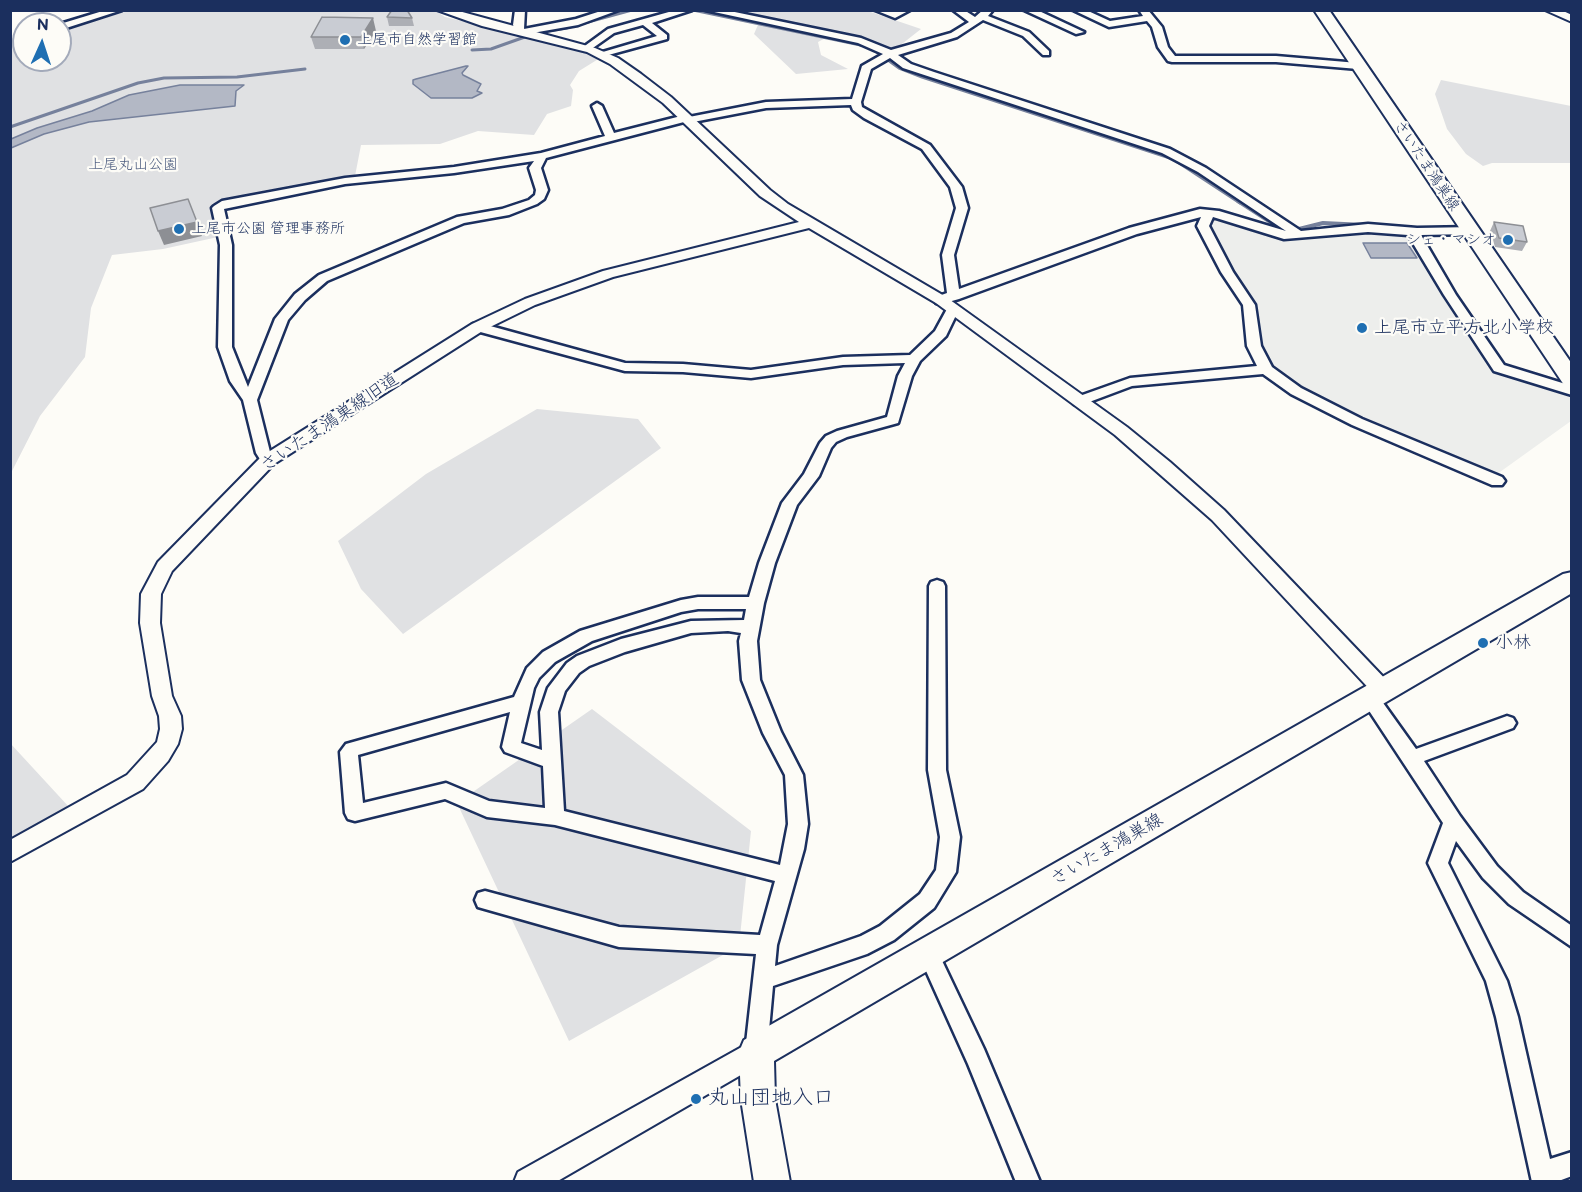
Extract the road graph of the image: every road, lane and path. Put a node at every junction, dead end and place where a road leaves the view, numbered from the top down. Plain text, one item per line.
1 (442, 10) edge
2 (520, 10) edge
3 (615, 10) edge
4 (688, 10) edge
5 (709, 10) edge
6 (879, 10) edge
7 (906, 10) edge
8 (957, 10) edge
9 (1028, 10) edge
10 (1115, 10) edge
11 (1321, 10) edge
12 (1550, 10) edge
13 (112, 11) edge
14 (1083, 12) edge
15 (1146, 14) edge
16 (981, 16) edge
17 (1570, 17) edge
18 (644, 21) junction
19 (1126, 21) junction
20 (72, 23) edge
21 (1045, 31) junction
22 (521, 32) junction
23 (1079, 32) dead end
24 (587, 48) junction
25 (1046, 53) dead end
26 (600, 54) junction
27 (891, 54) junction
28 (1358, 66) junction
29 (856, 102) junction
30 (597, 106) dead end
31 (687, 119) junction
32 (611, 138) junction
33 (542, 156) junction
34 (1208, 214) junction
35 (810, 225) junction
36 (1470, 230) junction
37 (1412, 231) junction
38 (1299, 235) junction
39 (950, 302) junction
40 (478, 327) junction
41 (914, 360) junction
42 (1266, 369) junction
43 (1572, 380) edge
44 (1572, 392) edge
45 (250, 400) junction
46 (1079, 401) junction
47 (268, 460) junction
48 (1497, 482) dead end
49 (1572, 581) edge
50 (937, 586) dead end
51 (756, 603) junction
52 (750, 627) junction
53 (1376, 694) junction
54 (521, 702) junction
55 (1507, 723) dead end
56 (1412, 758) junction
57 (551, 761) junction
58 (555, 817) junction
59 (1453, 822) junction
60 (10, 852) edge
61 (786, 875) junction
62 (485, 900) dead end
63 (1572, 938) edge
64 (767, 945) junction
65 (928, 953) junction
66 (763, 980) junction
67 (756, 1052) junction
68 (1572, 1164) edge
69 (1543, 1177) edge
70 (528, 1182) edge
71 (772, 1182) edge
72 (1028, 1182) edge

1 - 22 street
2 - 22 street
3 - 22 street
4 - 18 street
5 - 27 street
6 - 7 street
8 - 16 street
9 - 21 street
10 - 19 street
11 - 28 main road, さいたま鴻巣線
12 - 17 street
13 - 20 street
14 - 19 street
15 - 19 street
15 - 28 street
16 - 21 street
16 - 27 street
18 - 24 street
18 - 26 street
21 - 23 street
21 - 25 street
22 - 24 street
24 - 26 street
26 - 31 street
27 - 29 street
27 - 38 street
28 - 36 main road, さいたま鴻巣線
29 - 31 street
29 - 39 street
30 - 32 street
31 - 32 street
31 - 35 street
32 - 33 street
33 - 45 street
33 - 45 street
34 - 38 street
34 - 39 street
34 - 42 street
35 - 39 street
35 - 40 street, さいたま鴻巣線旧道
36 - 37 street
36 - 43 main road, さいたま鴻巣線
37 - 38 street
37 - 44 street
39 - 41 street
39 - 46 street
40 - 41 street
40 - 47 street, さいたま鴻巣線旧道
41 - 51 street
42 - 46 street
42 - 48 street
45 - 47 street
46 - 53 street
47 - 60 street, さいたま鴻巣線旧道
49 - 53 main road, さいたま鴻巣線
50 - 66 street
51 - 52 street
51 - 54 street
52 - 57 street
52 - 61 street
53 - 56 street
53 - 65 main road, さいたま鴻巣線
54 - 57 street
54 - 58 street
55 - 56 street
56 - 59 street
57 - 58 street
58 - 61 street
59 - 63 street
59 - 69 street
61 - 64 street
62 - 64 street
64 - 66 street
65 - 67 main road, さいたま鴻巣線
65 - 72 street
66 - 67 street
67 - 70 street
67 - 71 main road
68 - 69 street

